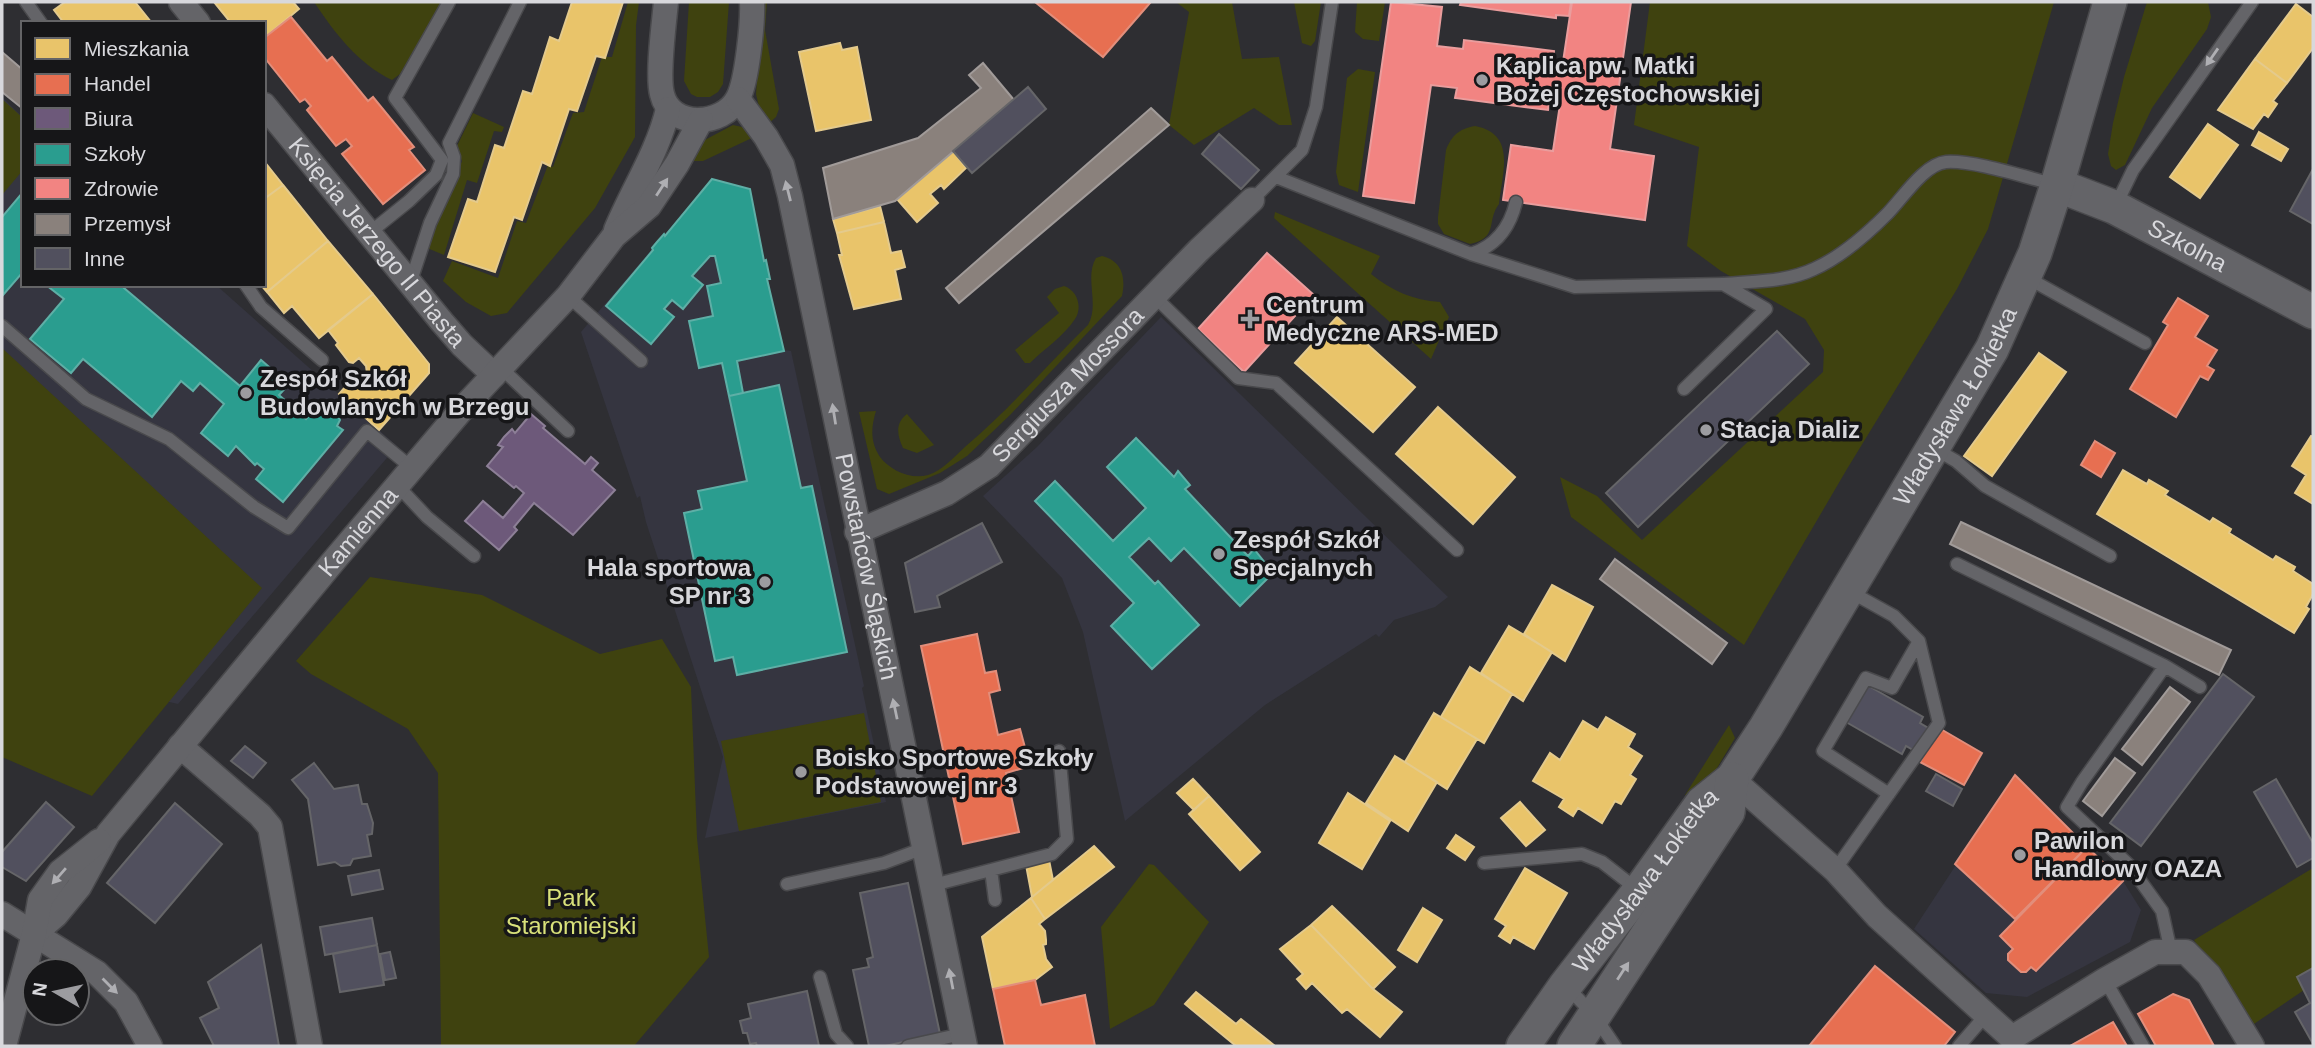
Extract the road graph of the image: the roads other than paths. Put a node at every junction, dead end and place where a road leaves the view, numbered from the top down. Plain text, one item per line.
1 (26, 2) edge
2 (181, 2) edge
3 (449, 2) edge
4 (520, 2) edge
5 (666, 2) edge
6 (752, 2) edge
7 (1332, 2) edge
8 (2110, 2) edge
9 (2252, 2) edge
10 (40, 21) edge
11 (196, 21) edge
12 (738, 99) junction
13 (266, 107) edge
14 (668, 109) junction
15 (701, 120) junction
16 (1276, 177) junction
17 (2057, 185) junction
18 (1252, 200) joint
19 (1516, 202) dead end
20 (2114, 208) junction
21 (368, 234) junction
22 (614, 236) junction
23 (1471, 254) junction
24 (2026, 277) junction
25 (410, 284) junction
26 (1723, 284) junction
27 (247, 287) edge
28 (568, 296) junction
29 (1154, 296) junction
30 (2313, 312) edge
31 (2, 326) edge
32 (2145, 344) dead end
33 (322, 360) dead end
34 (641, 361) dead end
35 (498, 372) junction
36 (1684, 389) dead end
37 (568, 431) dead end
38 (1931, 447) junction
39 (405, 477) junction
40 (857, 531) junction
41 (1457, 550) dead end
42 (474, 556) dead end
43 (2110, 556) dead end
44 (1957, 564) dead end
45 (1848, 591) junction
46 (1919, 640) junction
47 (2165, 666) junction
48 (2200, 687) dead end
49 (180, 746) junction
50 (1059, 751) dead end
51 (1732, 779) junction
52 (1889, 794) junction
53 (924, 848) junction
54 (1484, 863) dead end
55 (991, 870) junction
56 (1835, 870) junction
57 (932, 881) junction
58 (788, 884) dead end
59 (1639, 891) junction
60 (995, 900) dead end
61 (2, 914) edge
62 (34, 934) junction
63 (2171, 952) junction
64 (820, 977) dead end
65 (2105, 980) junction
66 (1565, 986) junction
67 (1594, 1015) junction
68 (1985, 1016) junction
69 (963, 1040) edge
70 (2009, 1042) edge
71 (4, 1046) edge
72 (150, 1046) edge
73 (310, 1046) edge
74 (847, 1046) edge
75 (908, 1046) edge
76 (1523, 1046) edge
77 (1574, 1046) edge
78 (1615, 1046) edge
79 (1959, 1046) edge
80 (2143, 1046) edge
81 (2252, 1046) edge

1 - 10 lane
2 - 11 street
3 - 21 lane
4 - 25 lane
5 - 14 street
6 - 12 street
7 - 16 lane
8 - 17 main road, Władysława Łokietka
9 -> 20 lane
12 - 15 street
40 -> 12 street, Powstańców Śląskich
13 - 21 street, Księcia Jerzego II Piasta
14 - 15 street
14 - 22 street, Kamienna
22 -> 15 street, Kamienna
16 - 18 lane
16 - 23 lane
17 - 20 main road, Szkolna
17 - 24 main road, Władysława Łokietka
17 - 26 lane
18 - 29 street, Sergiusza Mossora
19 - 23 lane
20 - 30 main road, Szkolna
21 - 25 street, Księcia Jerzego II Piasta
22 - 28 street, Kamienna
23 - 26 lane
24 - 32 lane
24 - 38 main road, Władysława Łokietka
25 - 35 street, Księcia Jerzego II Piasta
26 - 36 lane
27 - 33 lane
28 - 34 lane
28 - 35 street, Kamienna
29 - 40 street, Sergiusza Mossora
29 - 41 lane
31 - 39 lane
35 - 37 lane
35 - 39 street, Kamienna
38 - 43 lane
38 - 45 main road, Władysława Łokietka
39 - 42 lane
39 - 49 street, Kamienna
53 -> 40 street, Powstańców Śląskich
44 - 47 lane
45 - 46 lane
45 - 51 main road, Władysława Łokietka
46 - 52 lane
46 - 52 lane
47 - 48 lane
47 - 63 lane
49 - 62 street, Kamienna
49 - 73 street
50 - 55 lane
51 - 56 street
51 - 59 main road, Władysława Łokietka
67 -> 51 main road, Władysława Łokietka
52 - 56 lane
53 - 57 street, Powstańców Śląskich
53 - 58 lane
54 - 59 lane
55 - 57 lane
55 - 60 lane
56 - 68 street
69 -> 57 street, Powstańców Śląskich
59 - 66 main road, Władysława Łokietka
61 - 62 street
62 - 71 street
62 -> 72 street
63 - 65 street
63 - 81 street
64 - 74 lane
65 - 70 street
65 - 80 lane
66 - 67 lane, Władysława Łokietka
66 - 76 main road, Władysława Łokietka
67 - 77 main road, Władysława Łokietka
67 - 78 lane
68 - 70 street
68 - 79 lane
69 - 75 lane

